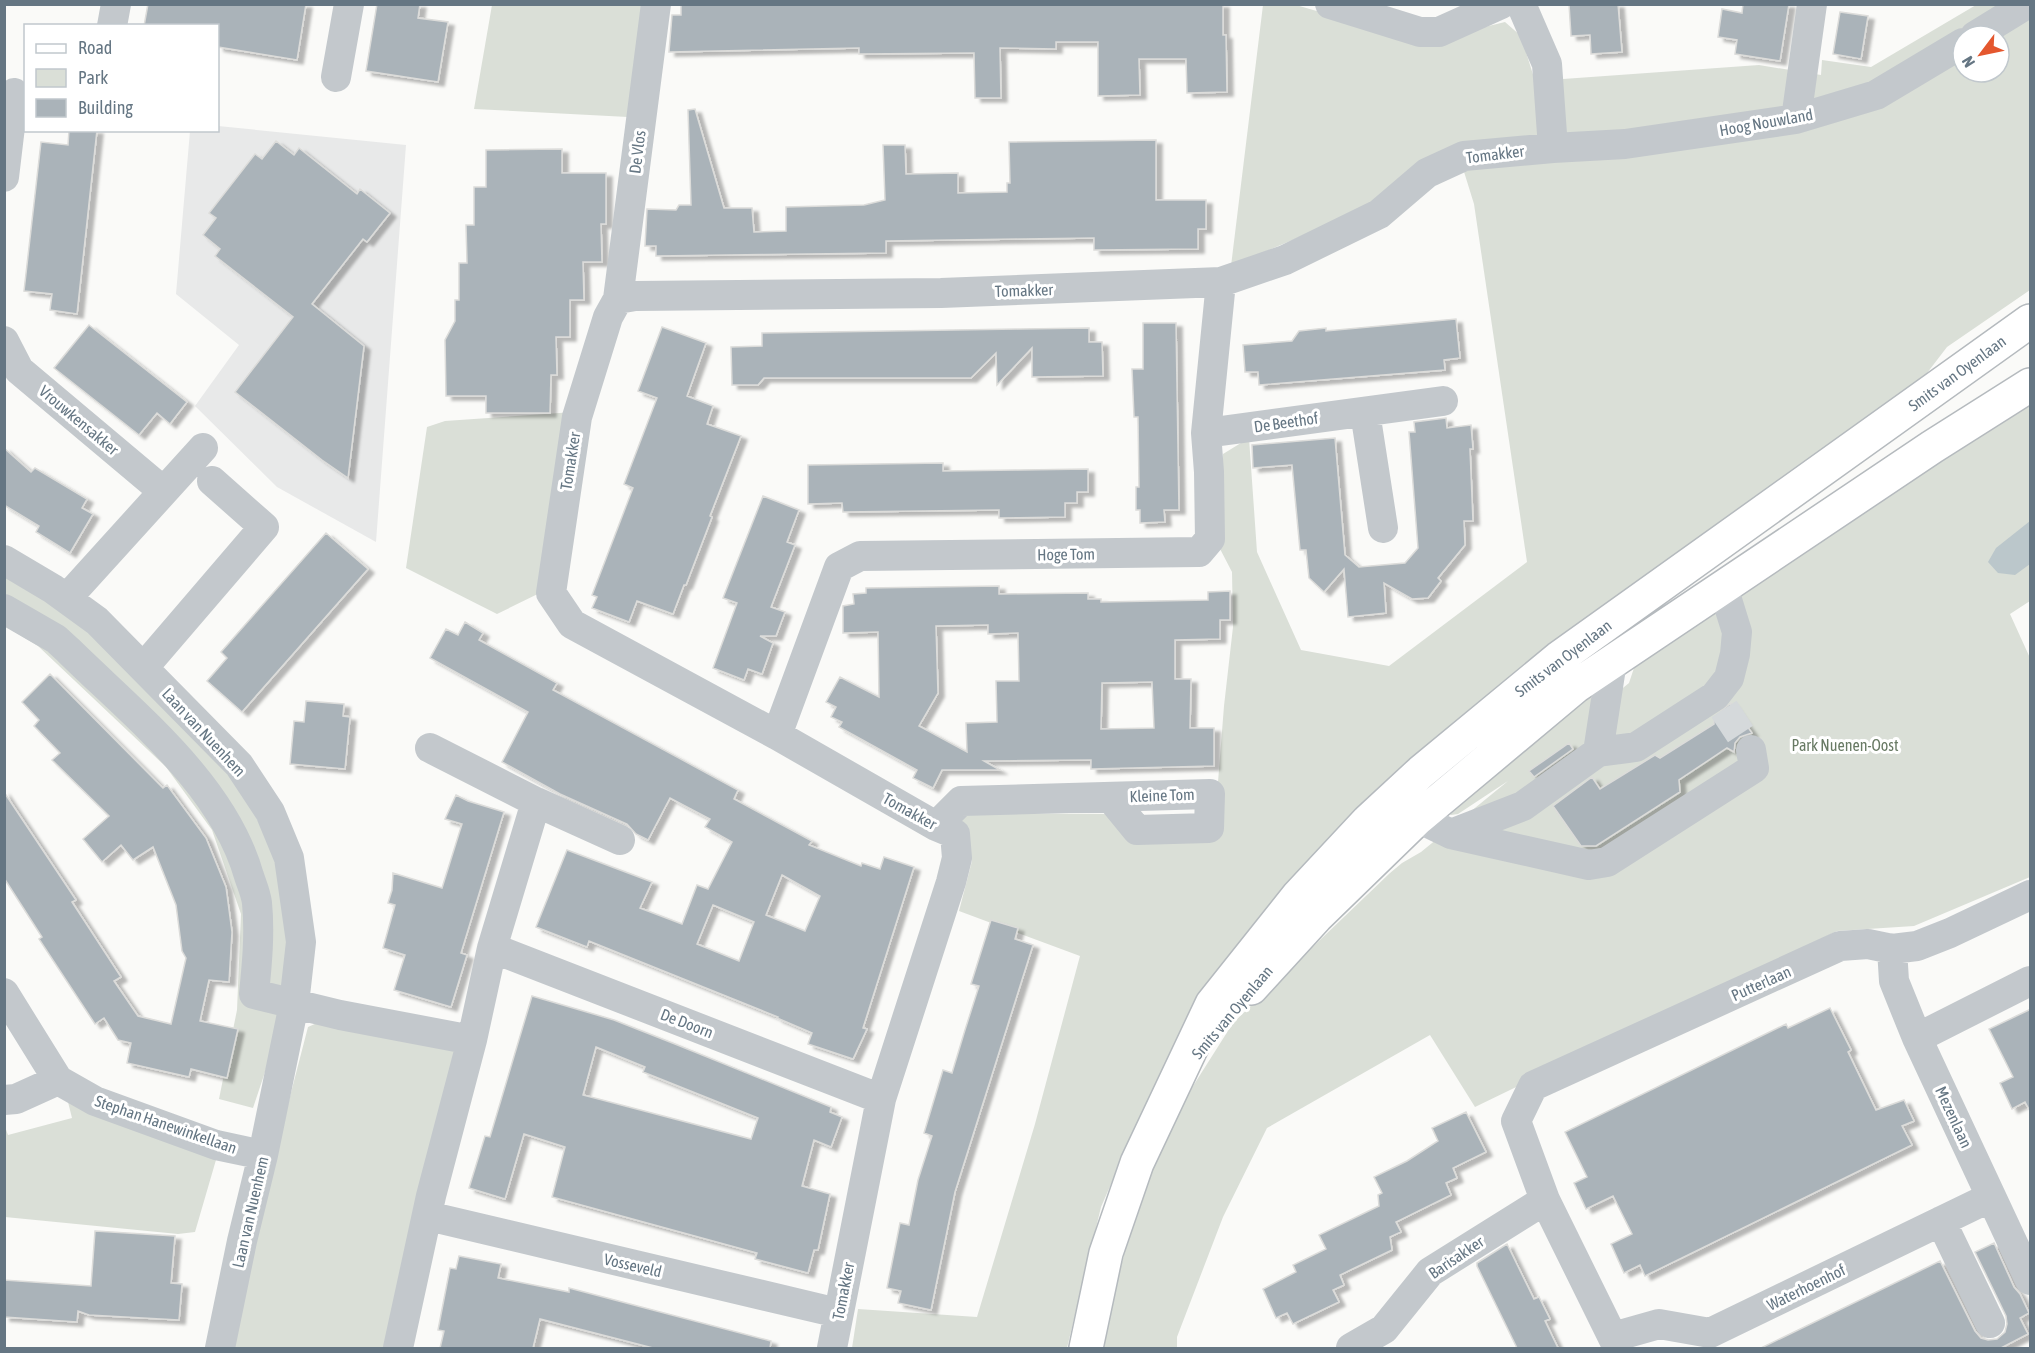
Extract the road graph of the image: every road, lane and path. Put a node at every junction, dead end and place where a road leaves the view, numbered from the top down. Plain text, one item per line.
1 (116, 4) edge
2 (349, 4) edge
3 (656, 4) edge
4 (1330, 4) edge
5 (1501, 4) edge
6 (1521, 4) edge
7 (1812, 4) edge
8 (2027, 4) edge
9 (112, 24) edge
10 (1994, 24) edge
11 (1951, 50) edge
12 (336, 78) dead end
13 (14, 93) dead end
14 (1796, 119) junction
15 (1553, 147) junction
16 (4, 177) edge
17 (1221, 282) junction
18 (618, 299) junction
19 (2031, 321) edge
20 (4, 341) edge
21 (2031, 385) edge
22 (1443, 401) dead end
23 (1365, 412) junction
24 (1206, 433) junction
25 (203, 448) dead end
26 (212, 481) dead end
27 (163, 491) junction
28 (1383, 528) dead end
29 (4, 560) edge
30 (1723, 587) junction
31 (67, 598) junction
32 (4, 609) edge
33 (1612, 661) junction
34 (144, 667) junction
35 (777, 735) junction
36 (430, 748) dead end
37 (1751, 750) dead end
38 (1598, 752) junction
39 (1439, 758) junction
40 (1110, 797) dead end
41 (536, 802) junction
42 (1418, 818) junction
43 (936, 826) junction
44 (1451, 834) junction
45 (620, 840) dead end
46 (2031, 895) edge
47 (492, 948) junction
48 (1892, 949) junction
49 (2031, 981) edge
50 (4, 993) edge
51 (294, 1004) junction
52 (1917, 1038) junction
53 (471, 1040) junction
54 (1177, 1078) junction
55 (58, 1080) junction
56 (882, 1099) junction
57 (4, 1100) edge
58 (263, 1155) junction
59 (1991, 1197) junction
60 (1545, 1200) junction
61 (428, 1216) junction
62 (1941, 1221) junction
63 (2027, 1264) edge
64 (838, 1313) junction
65 (1990, 1323) dead end
66 (1616, 1343) edge
67 (220, 1348) edge
68 (398, 1348) edge
69 (832, 1348) edge
70 (1086, 1348) edge
71 (1351, 1348) edge

1 - 9 street
2 - 12 street
3 - 18 street, De Vlos
4 - 5 street
6 - 15 street
7 - 14 street
8 - 10 street
11 - 14 street, Hoog Nouwland
13 - 16 street
14 - 15 street, Hoog Nouwland
15 - 17 street, Tomakker
17 - 18 street, Tomakker
17 - 24 street, Hoge Tom
18 - 35 street, Tomakker
19 - 39 main road, Smits van Oyenlaan
20 - 27 street, Vrouwkensakker
21 - 30 main road, Smits van Oyenlaan
22 - 23 street, De Beethof
23 - 24 street, De Beethof
23 - 28 street
24 - 35 street, Hoge Tom
25 - 27 street
26 - 34 street
27 - 31 street
29 - 31 street, Laan van Nuenhem
30 - 33 main road, Smits van Oyenlaan
30 - 38 street
31 - 34 street, Laan van Nuenhem
32 - 51 street
33 - 38 street
33 - 42 main road, Smits van Oyenlaan
34 - 51 street, Laan van Nuenhem
35 - 43 street, Tomakker
36 - 41 street
37 - 44 street
38 - 44 street
39 - 42 street
39 - 54 main road, Smits van Oyenlaan
40 - 43 street, Kleine Tom
41 - 45 street
41 - 47 street
42 - 44 street
42 - 54 main road, Smits van Oyenlaan
43 - 56 street, Tomakker
46 - 48 street, Putterlaan
47 - 53 street
47 - 56 street, De Doorn
48 - 52 street, Mezenlaan
48 - 60 street, Putterlaan
49 - 52 street
50 - 55 street
51 - 53 street
51 - 58 street, Laan van Nuenhem
52 - 59 street, Mezenlaan
53 - 61 street
54 - 70 main road, Smits van Oyenlaan
55 - 57 street
55 - 58 street, Stephan Hanewinkellaan
56 - 64 street, Tomakker
58 - 67 street, Laan van Nuenhem
59 - 62 street, Waterhoenhof
59 - 63 street, Mezenlaan
60 - 66 street
60 - 71 street, Barisakker
61 - 64 street, Vosseveld
61 - 68 street
62 - 65 street
62 - 66 street, Waterhoenhof
64 - 69 street, Tomakker

